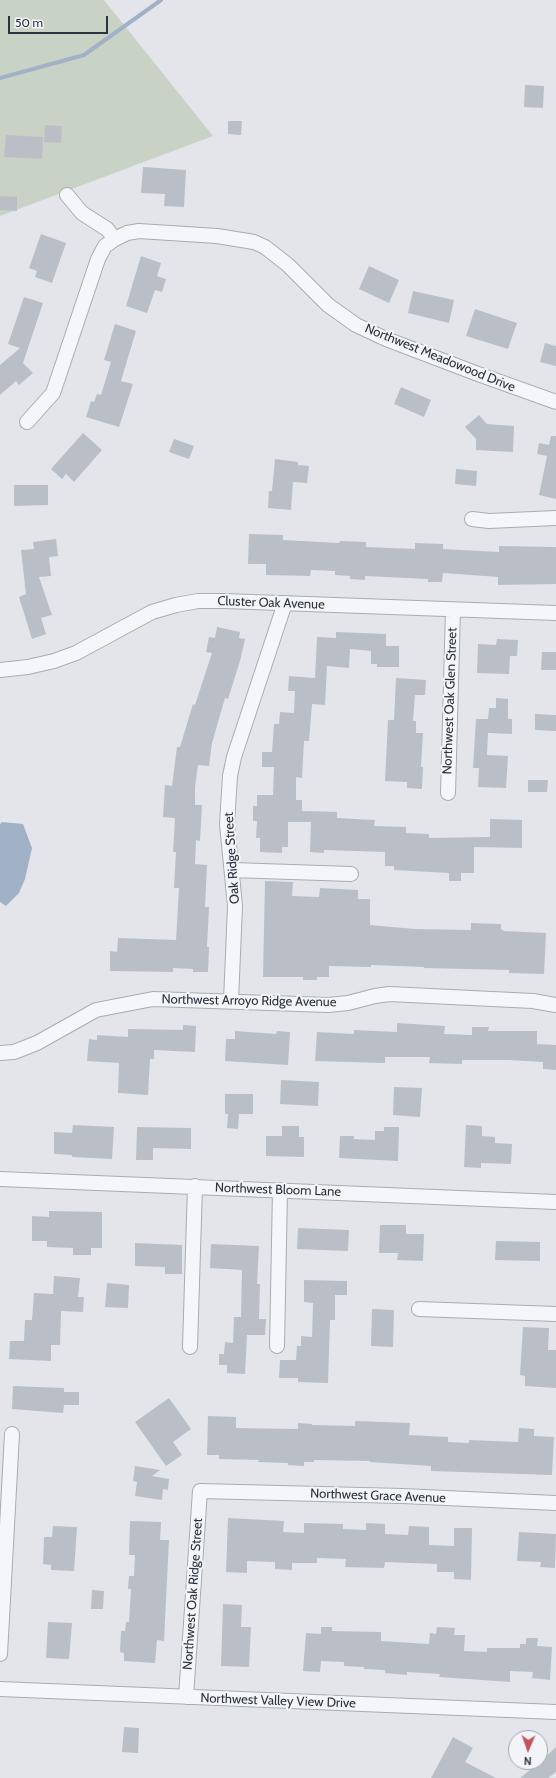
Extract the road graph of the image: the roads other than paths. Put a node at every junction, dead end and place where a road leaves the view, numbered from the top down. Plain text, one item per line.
1 (67, 195) dead end
2 (115, 239) junction
3 (556, 402) edge
4 (27, 422) dead end
5 (556, 518) edge
6 (472, 519) dead end
7 (286, 603) junction
8 (453, 610) junction
9 (556, 613) edge
10 (0, 670) edge
11 (448, 793) dead end
12 (232, 870) junction
13 (350, 874) dead end
14 (231, 1001) junction
15 (556, 1005) edge
16 (0, 1053) edge
17 (0, 1179) edge
18 (195, 1186) junction
19 (280, 1190) junction
20 (556, 1202) edge
21 (419, 1309) dead end
22 (556, 1314) edge
23 (277, 1346) dead end
24 (190, 1347) dead end
25 (12, 1434) dead end
26 (200, 1491) joint
27 (556, 1503) edge
28 (0, 1654) edge
29 (0, 1689) edge
30 (186, 1697) junction
31 (556, 1712) edge

1 - 2 street
2 - 3 street, Northwest Meadowood Drive
2 - 4 street
5 - 6 street
7 - 8 street, Cluster Oak Avenue
7 - 10 street, Cluster Oak Avenue
7 - 12 street, Oak Ridge Street
8 - 9 street, Cluster Oak Avenue
8 - 11 street, Northwest Oak Glen Street
12 - 13 street
12 - 14 street, Oak Ridge Street
14 - 15 street, Northwest Arroyo Ridge Avenue
14 - 16 street, Northwest Arroyo Ridge Avenue
17 - 18 street, Northwest Bloom Lane
18 - 19 street, Northwest Bloom Lane
18 - 24 street
19 - 20 street, Northwest Bloom Lane
19 - 23 street
21 - 22 street
25 - 28 street
26 - 27 street, Northwest Grace Avenue
26 - 30 street, Northwest Oak Ridge Street
29 - 30 street, Northwest Valley View Drive
30 - 31 street, Northwest Valley View Drive

